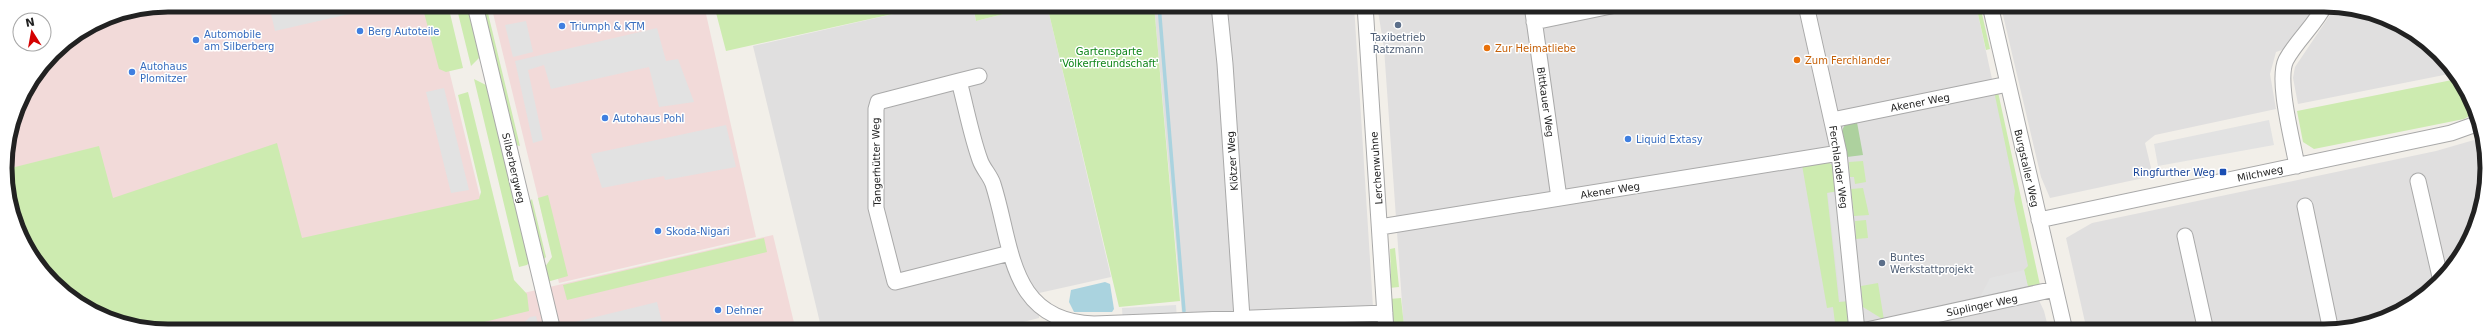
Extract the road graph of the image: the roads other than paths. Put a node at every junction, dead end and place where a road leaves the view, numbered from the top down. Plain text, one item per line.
1 (477, 12) edge
2 (1220, 12) edge
3 (1365, 12) edge
4 (1533, 12) edge
5 (1582, 12) edge
6 (1808, 12) edge
7 (1992, 12) edge
8 (2320, 12) edge
9 (1534, 22) junction
10 (979, 76) dead end
11 (959, 81) junction
12 (2008, 84) junction
13 (1832, 120) junction
14 (2474, 125) edge
15 (1839, 153) junction
16 (2297, 166) junction
17 (2418, 181) dead end
18 (1560, 198) junction
19 (2305, 206) dead end
20 (2039, 220) junction
21 (1380, 227) junction
22 (2185, 236) dead end
23 (1010, 253) junction
24 (2439, 273) edge
25 (2055, 289) junction
26 (1385, 313) junction
27 (1242, 318) junction
28 (551, 324) edge
29 (1386, 324) edge
30 (1856, 324) edge
31 (1894, 324) edge
32 (2063, 324) edge
33 (2204, 324) edge
34 (2330, 324) edge

1 - 28 street, Silberbergweg
2 - 27 street, Klötzer Weg
3 - 21 street, Lerchenwuhne
4 - 9 street, Bittkauer Weg
5 - 9 street
6 - 13 street, Ferchlander Weg
7 - 12 street, Burgstaller Weg
8 - 16 street
9 - 18 street, Bittkauer Weg
10 - 11 street, Tangerhütter Weg
11 - 23 street
11 - 23 street, Tangerhütter Weg
12 - 13 street, Akener Weg
12 - 20 street, Burgstaller Weg
13 - 15 street, Ferchlander Weg
14 - 16 street, Milchweg
15 - 18 street, Akener Weg
15 - 30 street, Ferchlander Weg
16 - 20 street, Milchweg
17 - 24 street
18 - 21 street, Akener Weg
19 - 34 street
20 - 25 street, Burgstaller Weg
21 - 26 street, Lerchenwuhne
22 - 33 street
23 - 27 street
25 - 31 street, Süplinger Weg
25 - 32 street, Burgstaller Weg
26 - 27 street
26 - 29 street, Lerchenwuhne

